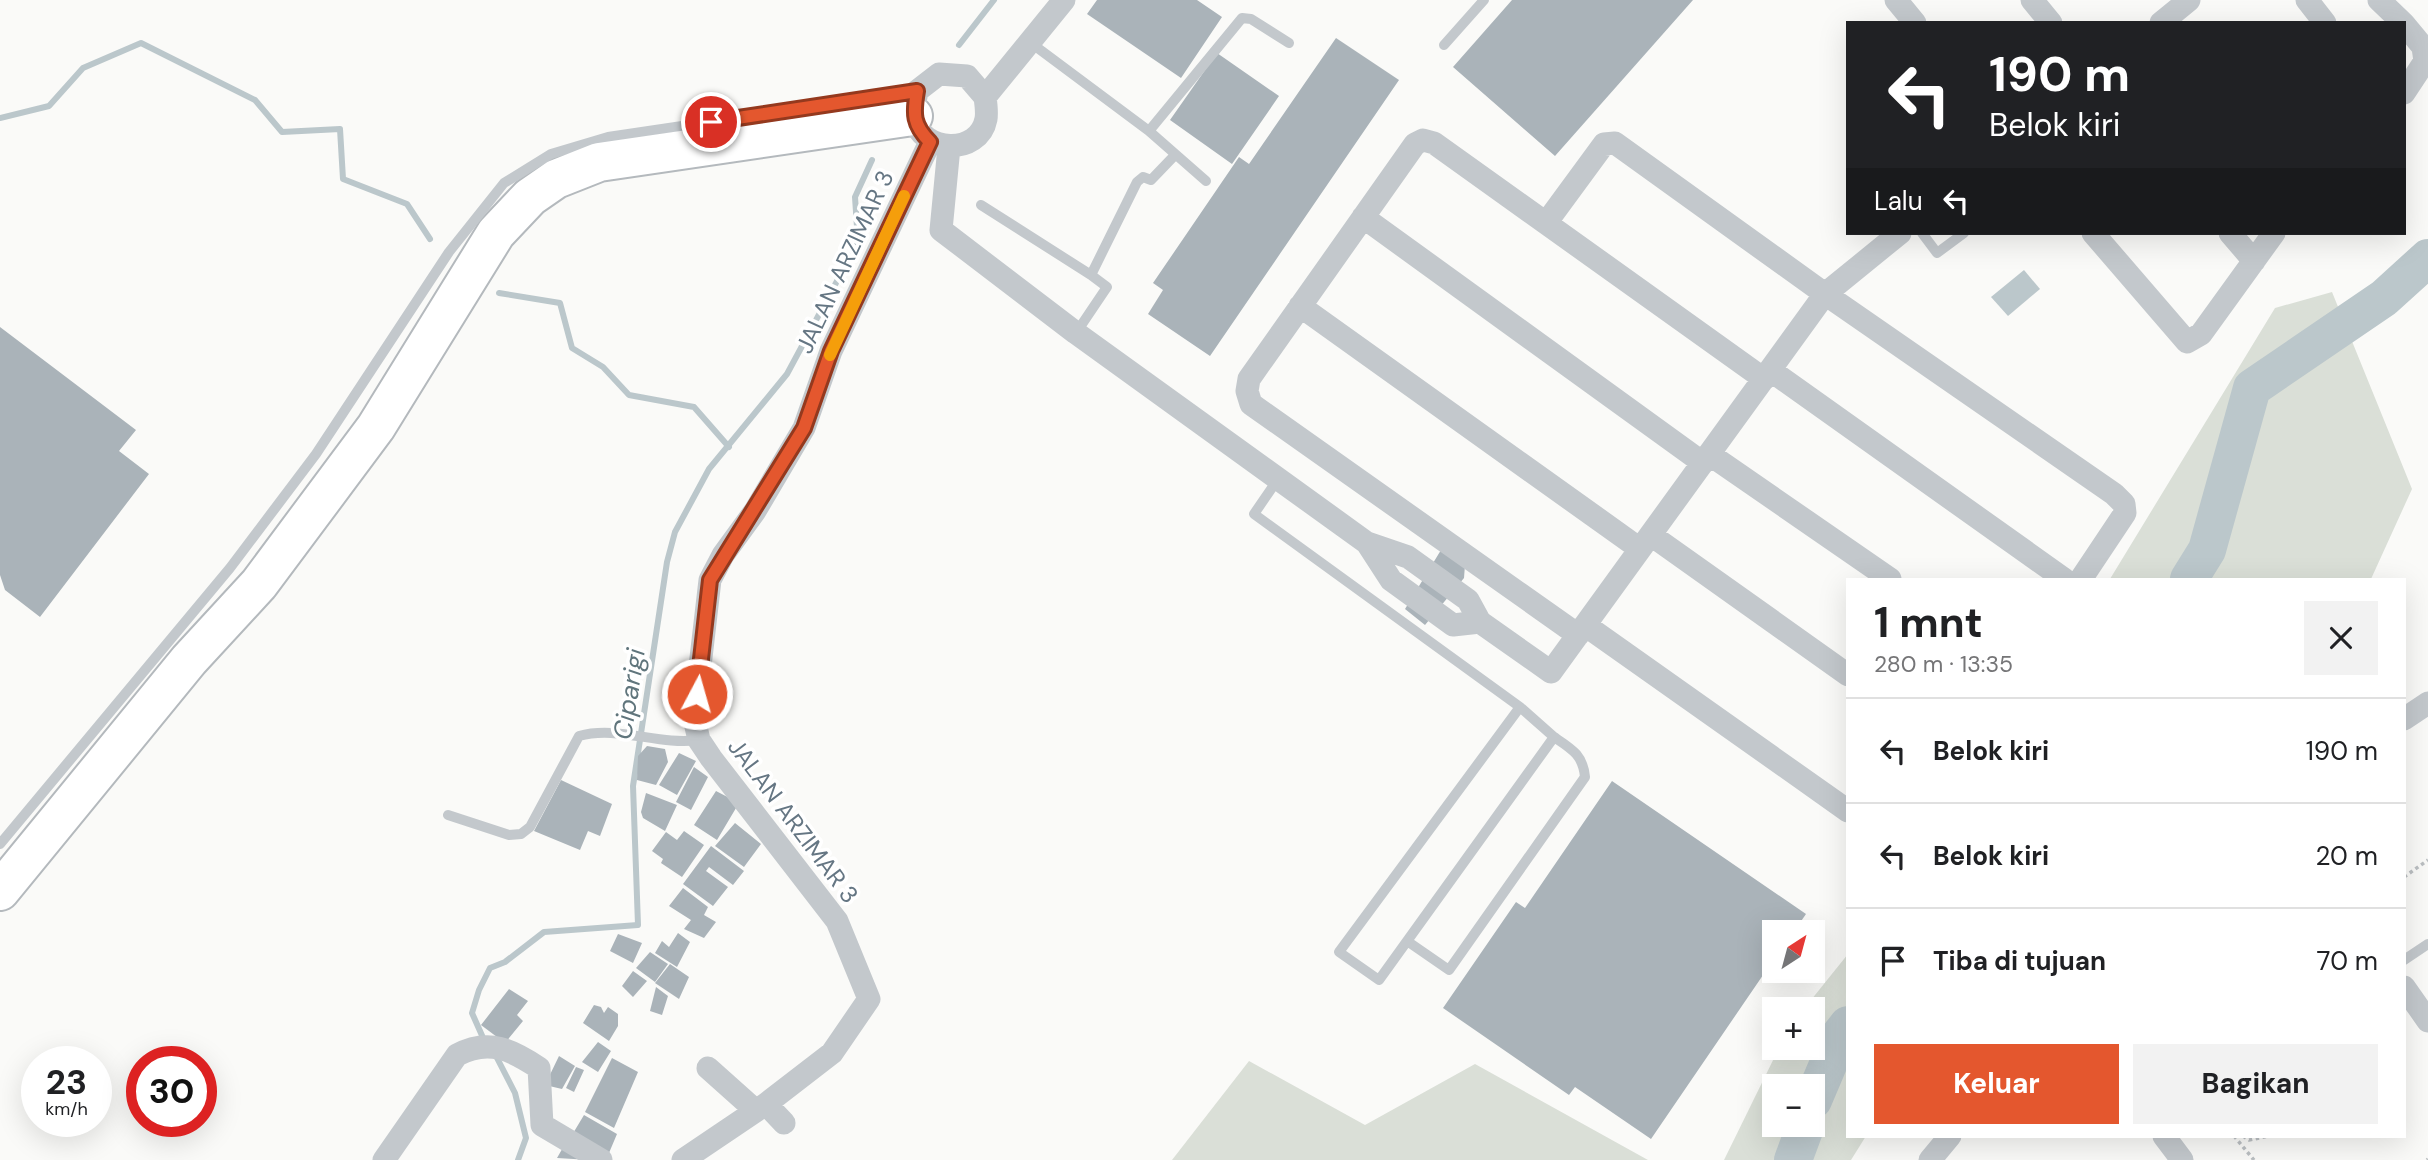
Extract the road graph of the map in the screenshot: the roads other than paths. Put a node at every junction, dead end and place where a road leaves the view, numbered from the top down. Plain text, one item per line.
1 (1064, 0) edge
2 (1484, 0) edge
3 (1896, 0) edge
4 (2032, 0) edge
5 (2307, 0) edge
6 (2379, 0) edge
7 (1913, 21) edge
8 (2049, 21) edge
9 (2323, 21) edge
10 (2402, 21) edge
11 (2406, 26) edge
12 (1031, 43) junction
13 (1289, 43) dead end
14 (1444, 45) dead end
15 (2406, 90) edge
16 (985, 97) junction
17 (927, 124) junction
18 (1149, 131) junction
19 (1175, 155) junction
20 (1206, 181) dead end
21 (981, 205) dead end
22 (1363, 218) junction
23 (1546, 223) junction
24 (1898, 235) edge
25 (1924, 235) edge
26 (1961, 235) edge
27 (2094, 235) edge
28 (2232, 235) edge
29 (2273, 235) edge
30 (2254, 261) junction
31 (1091, 275) junction
32 (1825, 294) junction
33 (1300, 306) junction
34 (1076, 333) junction
35 (1767, 375) junction
36 (1706, 458) junction
37 (1278, 479) junction
38 (1645, 542) junction
39 (1888, 578) edge
40 (2063, 578) edge
41 (2082, 578) edge
42 (1582, 630) junction
43 (1846, 674) edge
44 (2428, 703) edge
45 (1520, 707) junction
46 (2406, 718) edge
47 (1554, 737) junction
48 (699, 740) junction
49 (1846, 810) edge
50 (448, 815) dead end
51 (0, 844) edge
52 (0, 891) edge
53 (1407, 941) junction
54 (2428, 944) edge
55 (2406, 959) edge
56 (2406, 990) edge
57 (2428, 1020) edge
58 (708, 1068) dead end
59 (760, 1107) junction
60 (784, 1123) dead end
61 (1948, 1138) edge
62 (2166, 1138) edge
63 (384, 1160) edge
64 (601, 1160) edge
65 (683, 1160) edge
66 (1930, 1160) edge
67 (2182, 1160) edge

1 - 12 street
2 - 14 lane
3 - 7 street
4 - 8 street
5 - 9 street
6 - 10 street
11 - 15 street
12 - 16 street
12 - 18 lane
13 - 18 lane
16 - 17 street
16 - 17 street
17 - 34 street
17 - 48 street, JALAN ARZIMAR 3
17 - 51 lane
17 - 52 highway
18 - 19 lane
19 - 20 lane
19 - 31 lane
21 - 31 lane
22 - 23 street
22 - 33 street
22 - 36 street
23 - 32 street
23 - 35 street
24 - 32 street
25 - 26 lane
27 - 30 street
28 - 30 street
29 - 30 street
31 - 34 lane
32 - 35 street
32 - 41 street
33 - 38 street
33 - 42 street
34 - 37 street
35 - 36 street
35 - 40 street
36 - 38 street
36 - 39 street
37 - 42 street
37 - 45 lane
38 - 42 street
38 - 43 street
42 - 49 street
44 - 46 street
45 - 47 lane
45 - 53 lane
47 - 53 lane
47 - 53 lane
48 - 50 lane
48 - 59 street, JALAN ARZIMAR 3
54 - 55 lane
56 - 57 street
58 - 59 street
59 - 60 street
59 - 65 street, JALAN ARZIMAR 3
61 - 66 street
62 - 67 street
63 - 64 street

